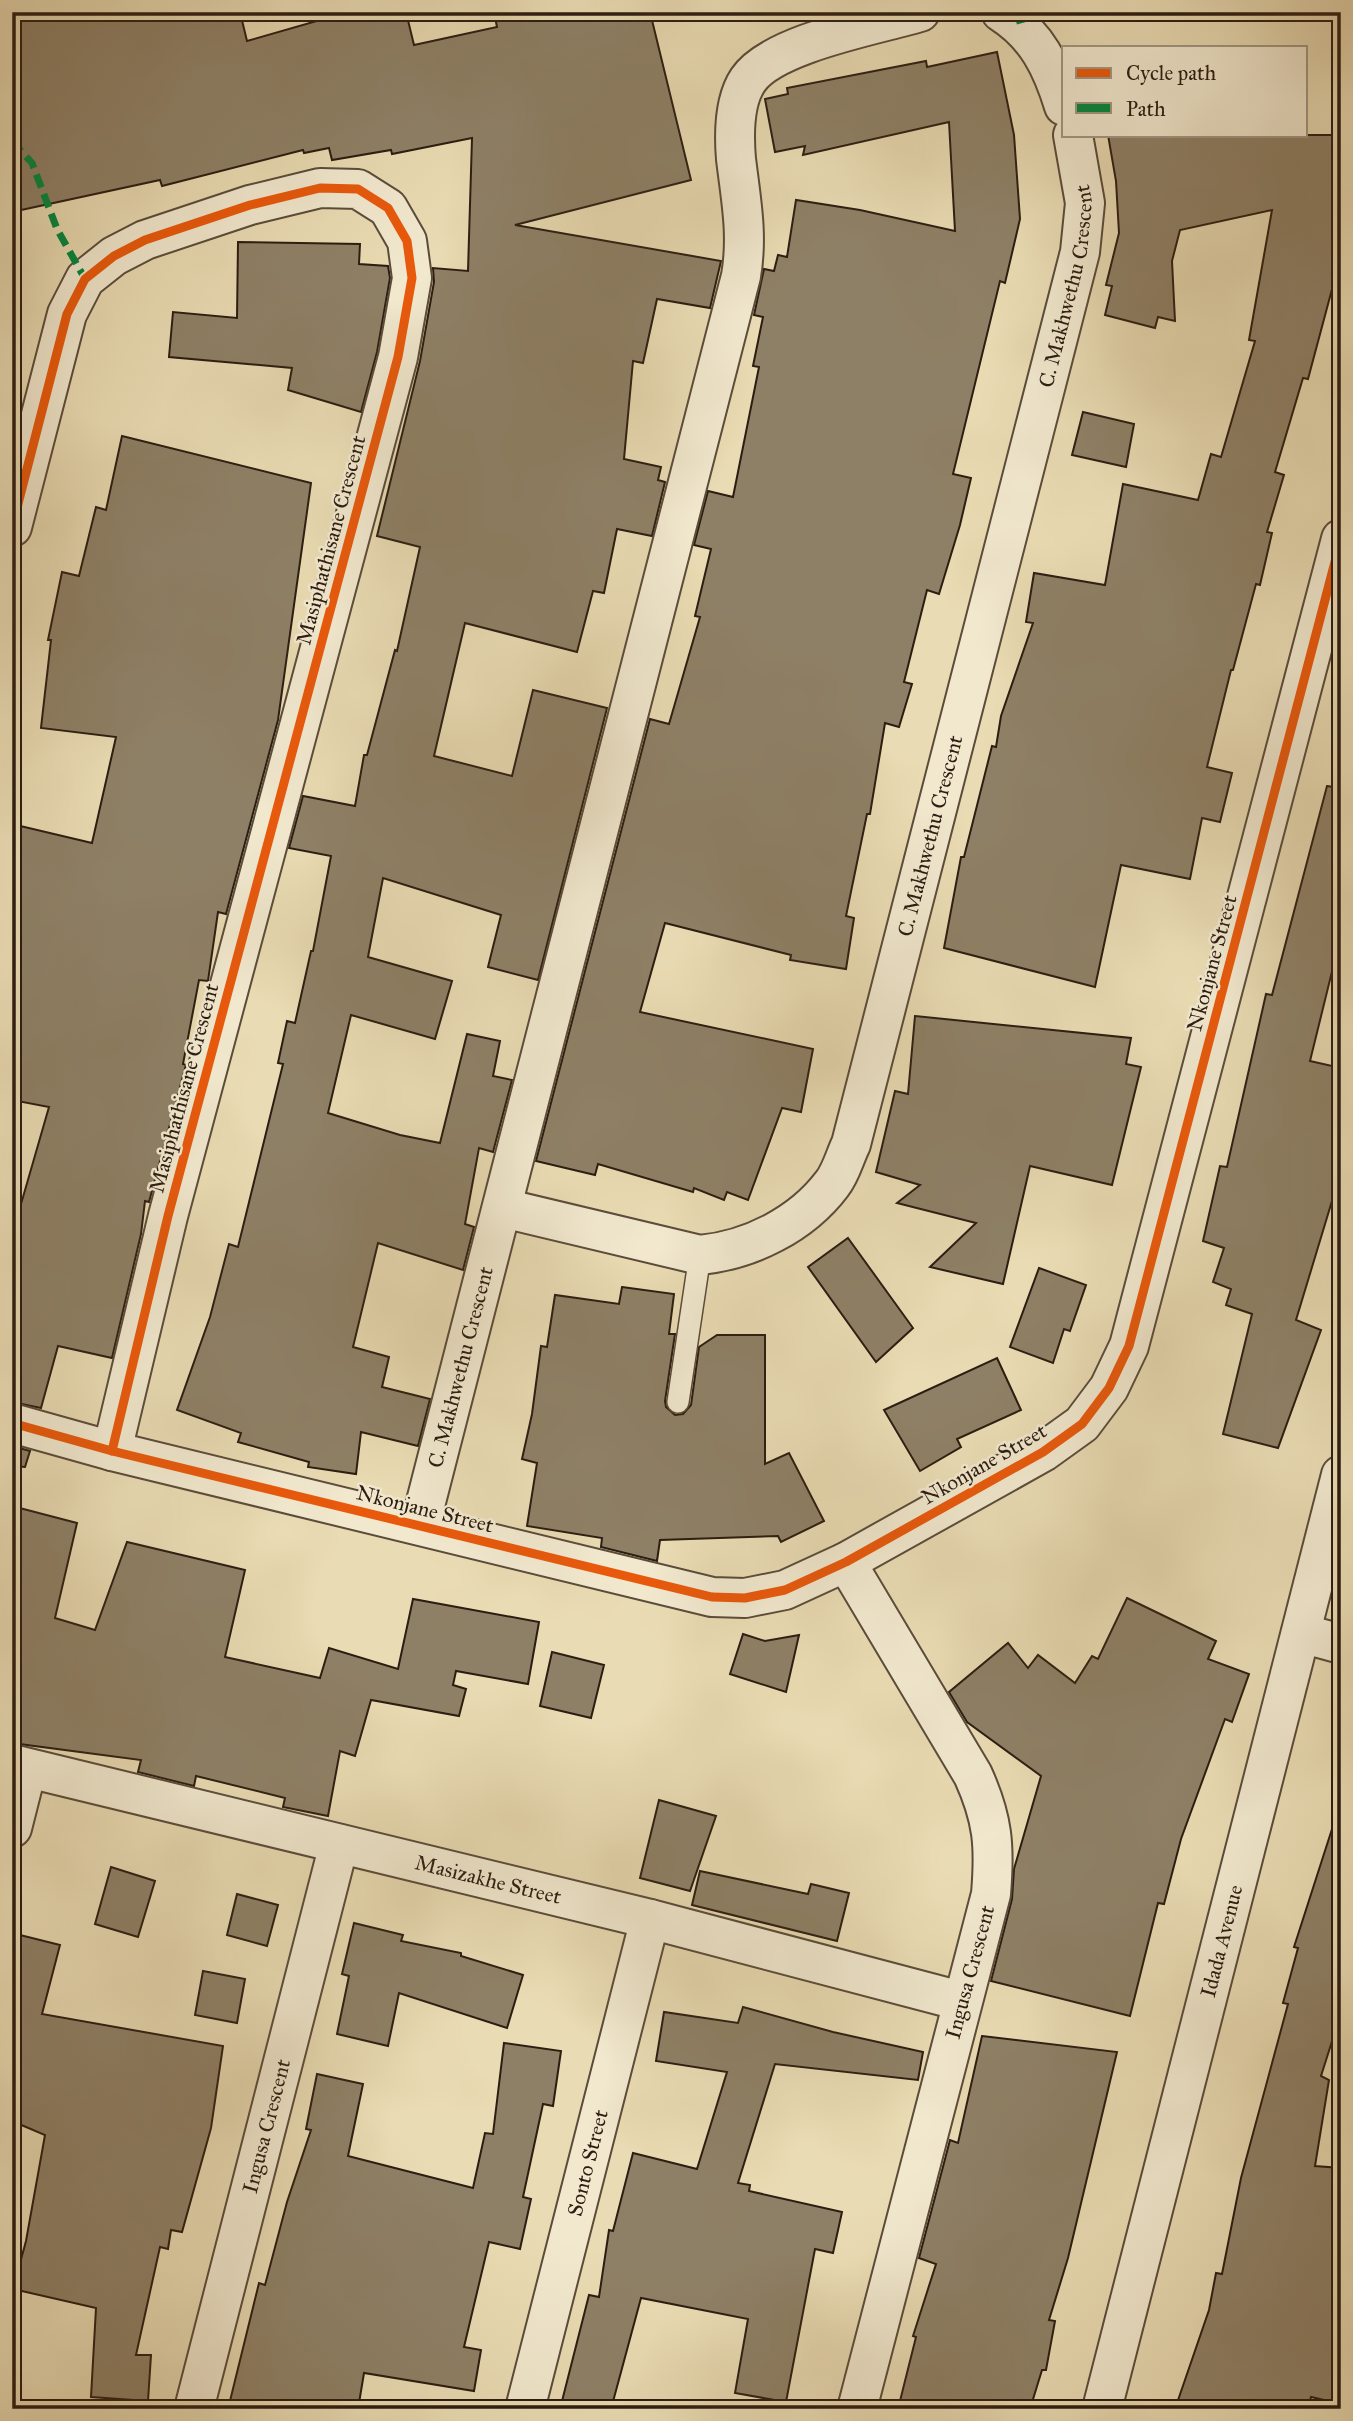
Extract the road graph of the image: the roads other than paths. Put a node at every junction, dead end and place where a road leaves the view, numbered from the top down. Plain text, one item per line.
1 (920, 12) edge
2 (1002, 12) edge
3 (1062, 101) edge
4 (1073, 136) edge
5 (12, 527) edge
6 (1341, 539) edge
7 (503, 1208) junction
8 (700, 1255) junction
9 (678, 1402) dead end
10 (12, 1423) edge
11 (112, 1451) junction
12 (1341, 1475) edge
13 (420, 1525) junction
14 (846, 1562) junction
15 (1301, 1633) junction
16 (1341, 1644) edge
17 (20, 1767) edge
18 (12, 1828) edge
19 (340, 1844) junction
20 (650, 1919) junction
21 (961, 2001) junction
22 (194, 2409) edge
23 (525, 2409) edge
24 (857, 2409) edge
25 (1102, 2409) edge

1 - 7 street, C. Makhwethu Crescent
2 - 3 street
4 - 8 street, C. Makhwethu Crescent
5 - 11 street, Masiphathisane Crescent
6 - 14 street, Nkonjane Street
7 - 8 street, C. Makhwethu Crescent
7 - 13 street, C. Makhwethu Crescent
8 - 9 lane
10 - 11 street, Nkonjane Street
11 - 13 street, Nkonjane Street
12 - 15 street, Idada Avenue
13 - 14 street, Nkonjane Street
14 - 21 street, Ingusa Crescent
15 - 16 street
15 - 25 street, Idada Avenue
17 - 18 street
17 - 19 street, Masizakhe Street
19 - 20 street, Masizakhe Street
19 - 22 street, Ingusa Crescent
20 - 21 street, Masizakhe Street
20 - 23 street, Sonto Street
21 - 24 street, Ingusa Crescent

